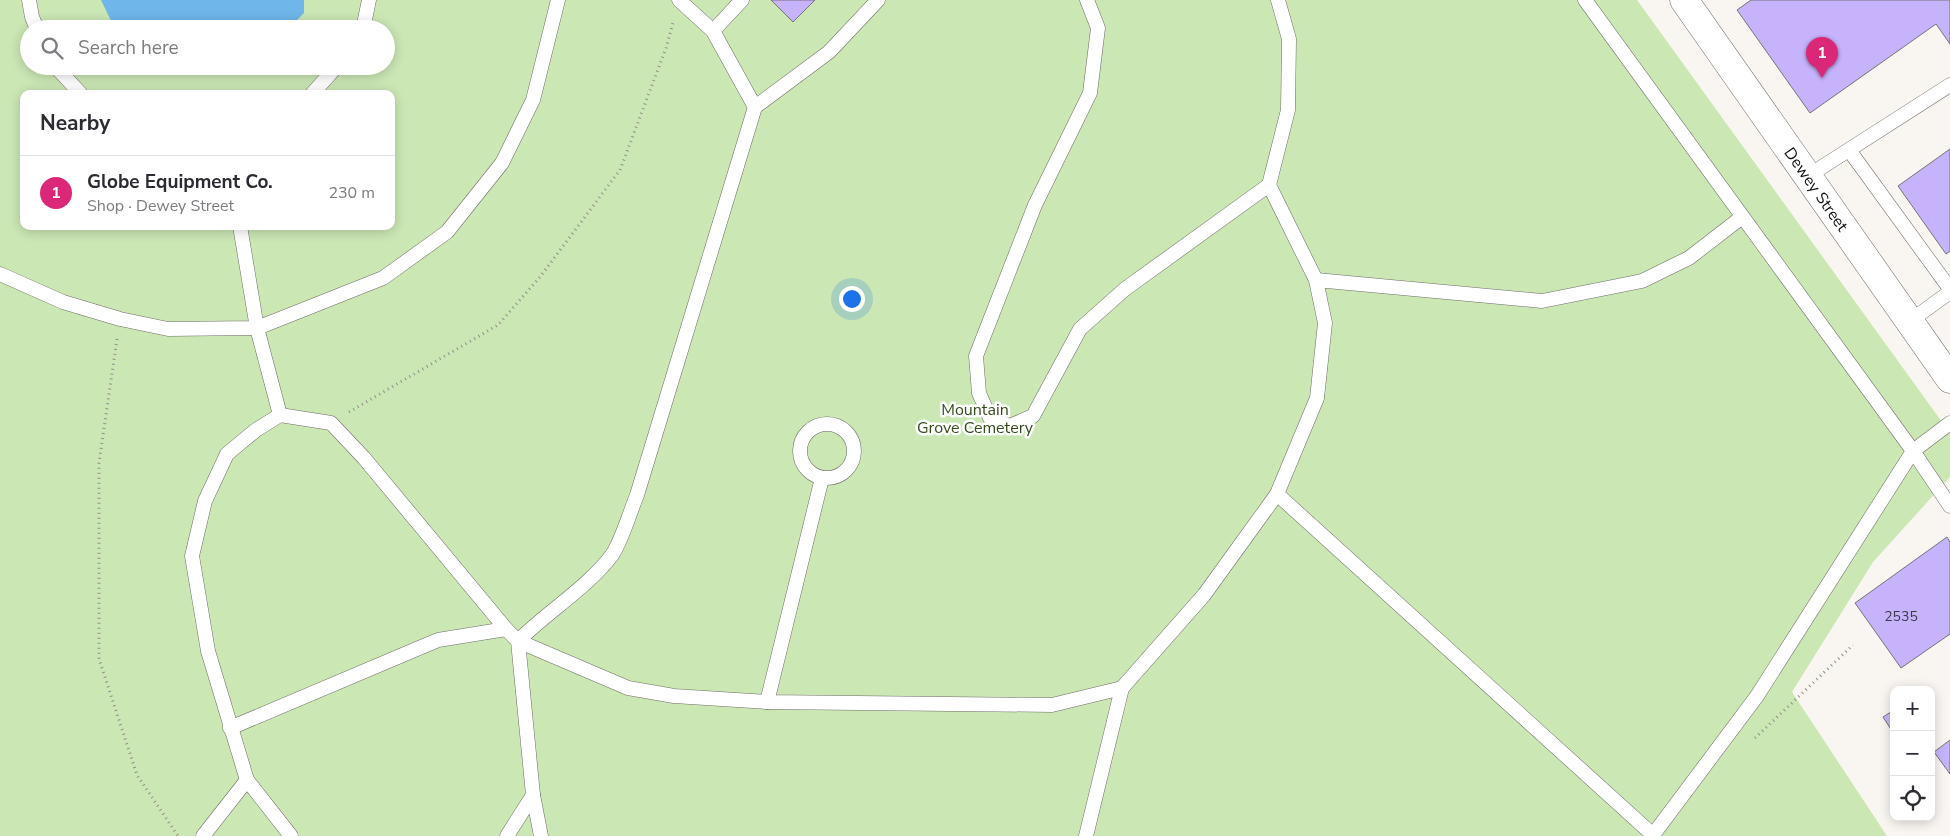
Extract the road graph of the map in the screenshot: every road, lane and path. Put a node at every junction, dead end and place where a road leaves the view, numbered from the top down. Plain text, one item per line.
1 (29, 0) edge
2 (369, 0) edge
3 (558, 0) edge
4 (679, 0) edge
5 (742, 0) edge
6 (878, 0) edge
7 (1087, 0) edge
8 (1278, 0) edge
9 (1585, 0) edge
10 (1684, 0) edge
11 (33, 20) edge
12 (365, 20) edge
13 (713, 31) junction
14 (63, 75) edge
15 (329, 75) edge
16 (1950, 85) edge
17 (77, 90) edge
18 (316, 90) edge
19 (755, 106) junction
20 (1849, 150) junction
21 (1808, 176) junction
22 (1269, 185) junction
23 (1742, 217) junction
24 (241, 230) edge
25 (0, 274) edge
26 (1316, 280) junction
27 (1950, 290) edge
28 (120, 320) junction
29 (1910, 321) junction
30 (257, 328) junction
31 (1950, 378) edge
32 (280, 414) junction
33 (331, 423) junction
34 (1950, 423) edge
35 (1913, 451) junction
36 (822, 478) junction
37 (1277, 494) junction
38 (1950, 506) edge
39 (506, 629) junction
40 (518, 641) junction
41 (1853, 646) dead end
42 (1122, 688) junction
43 (767, 702) junction
44 (230, 728) junction
45 (1754, 739) dead end
46 (246, 780) junction
47 (533, 795) junction
48 (178, 836) edge
49 (203, 836) edge
50 (291, 836) edge
51 (507, 836) edge
52 (541, 836) edge
53 (1086, 836) edge
54 (1652, 836) edge

1 - 11 lane
2 - 12 lane
3 - 30 lane
4 - 13 lane
4 - 33 path
5 - 13 lane
6 - 19 lane
7 - 22 lane
8 - 22 lane
9 - 23 lane
10 - 21 main road, Dewey Street
13 - 19 lane
14 - 17 lane
15 - 18 lane
16 - 20 lane
19 - 40 lane
20 - 21 lane
20 - 27 lane
21 - 29 main road, Dewey Street
22 - 26 lane
23 - 26 lane
23 - 35 lane
24 - 30 lane
25 - 28 lane
26 - 37 lane
27 - 29 lane
28 - 30 lane
28 - 48 path
29 - 31 main road, Dewey Street
30 - 32 lane
32 - 33 lane
32 - 44 lane
33 - 39 lane
34 - 35 lane
35 - 38 lane
35 - 54 lane
36 - 36 lane
36 - 43 lane
37 - 42 lane
37 - 54 lane
39 - 40 lane
39 - 44 lane
40 - 43 lane
40 - 47 lane
41 - 45 path
42 - 43 lane
42 - 53 lane
44 - 46 lane
46 - 49 lane
46 - 50 lane
47 - 51 lane
47 - 52 lane

